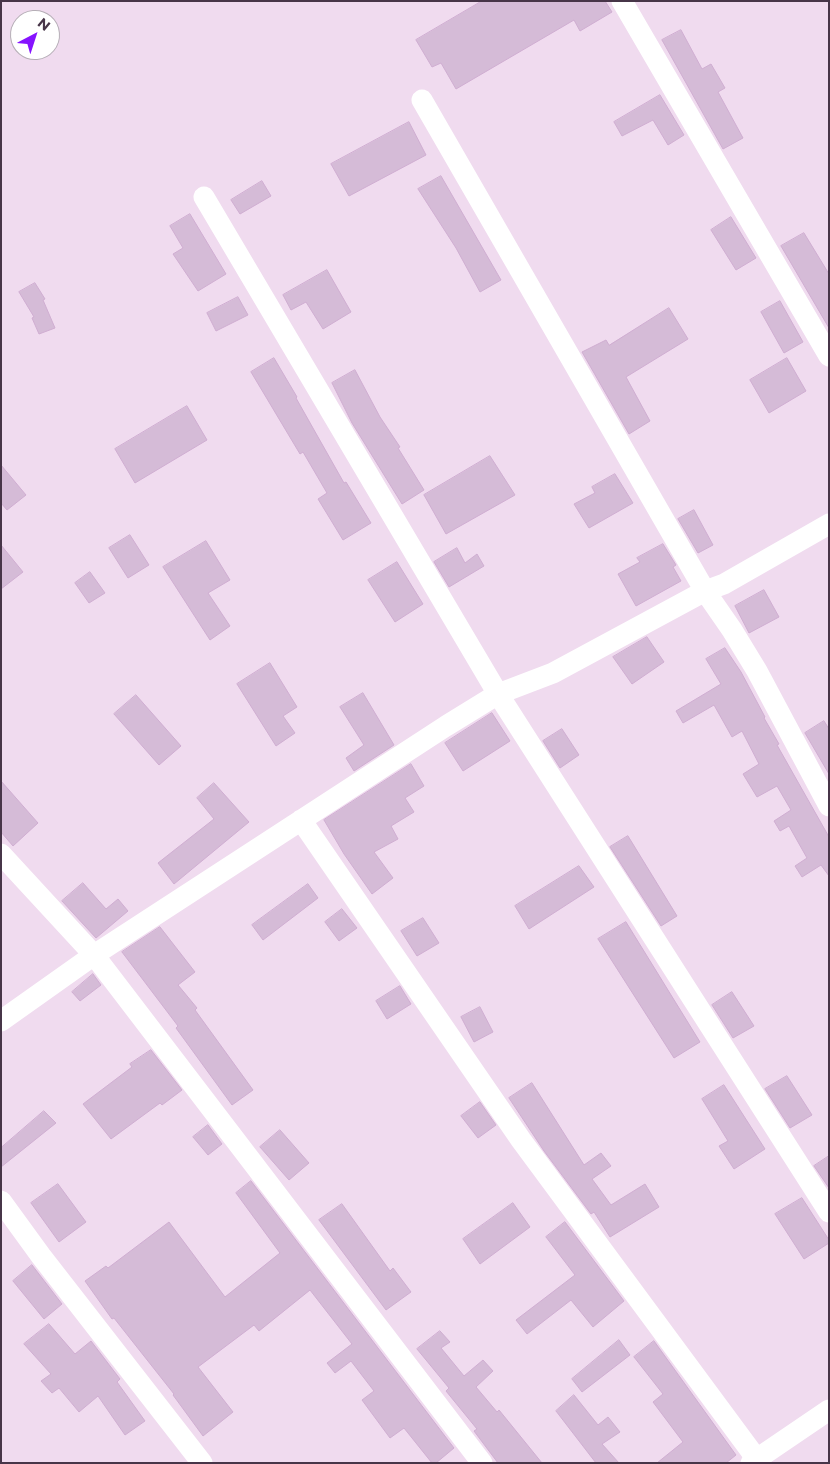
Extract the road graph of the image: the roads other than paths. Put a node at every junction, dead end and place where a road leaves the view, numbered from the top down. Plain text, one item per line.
1 (622, 1) edge
2 (422, 100) dead end
3 (204, 197) dead end
4 (829, 356) edge
5 (829, 524) edge
6 (714, 588) junction
7 (498, 694) junction
8 (829, 806) edge
9 (301, 820) junction
10 (1, 854) edge
11 (94, 955) junction
12 (1, 1020) edge
13 (1, 1202) edge
14 (829, 1212) edge
15 (829, 1410) edge
16 (754, 1460) edge
17 (202, 1463) edge
18 (482, 1463) edge

1 - 4 street
2 - 6 street
3 - 7 street
5 - 6 street
6 - 7 street
6 - 8 street
7 - 9 street
7 - 14 street
9 - 11 street
9 - 16 street
10 - 11 street
11 - 12 street
11 - 18 street
13 - 17 street
15 - 16 street

